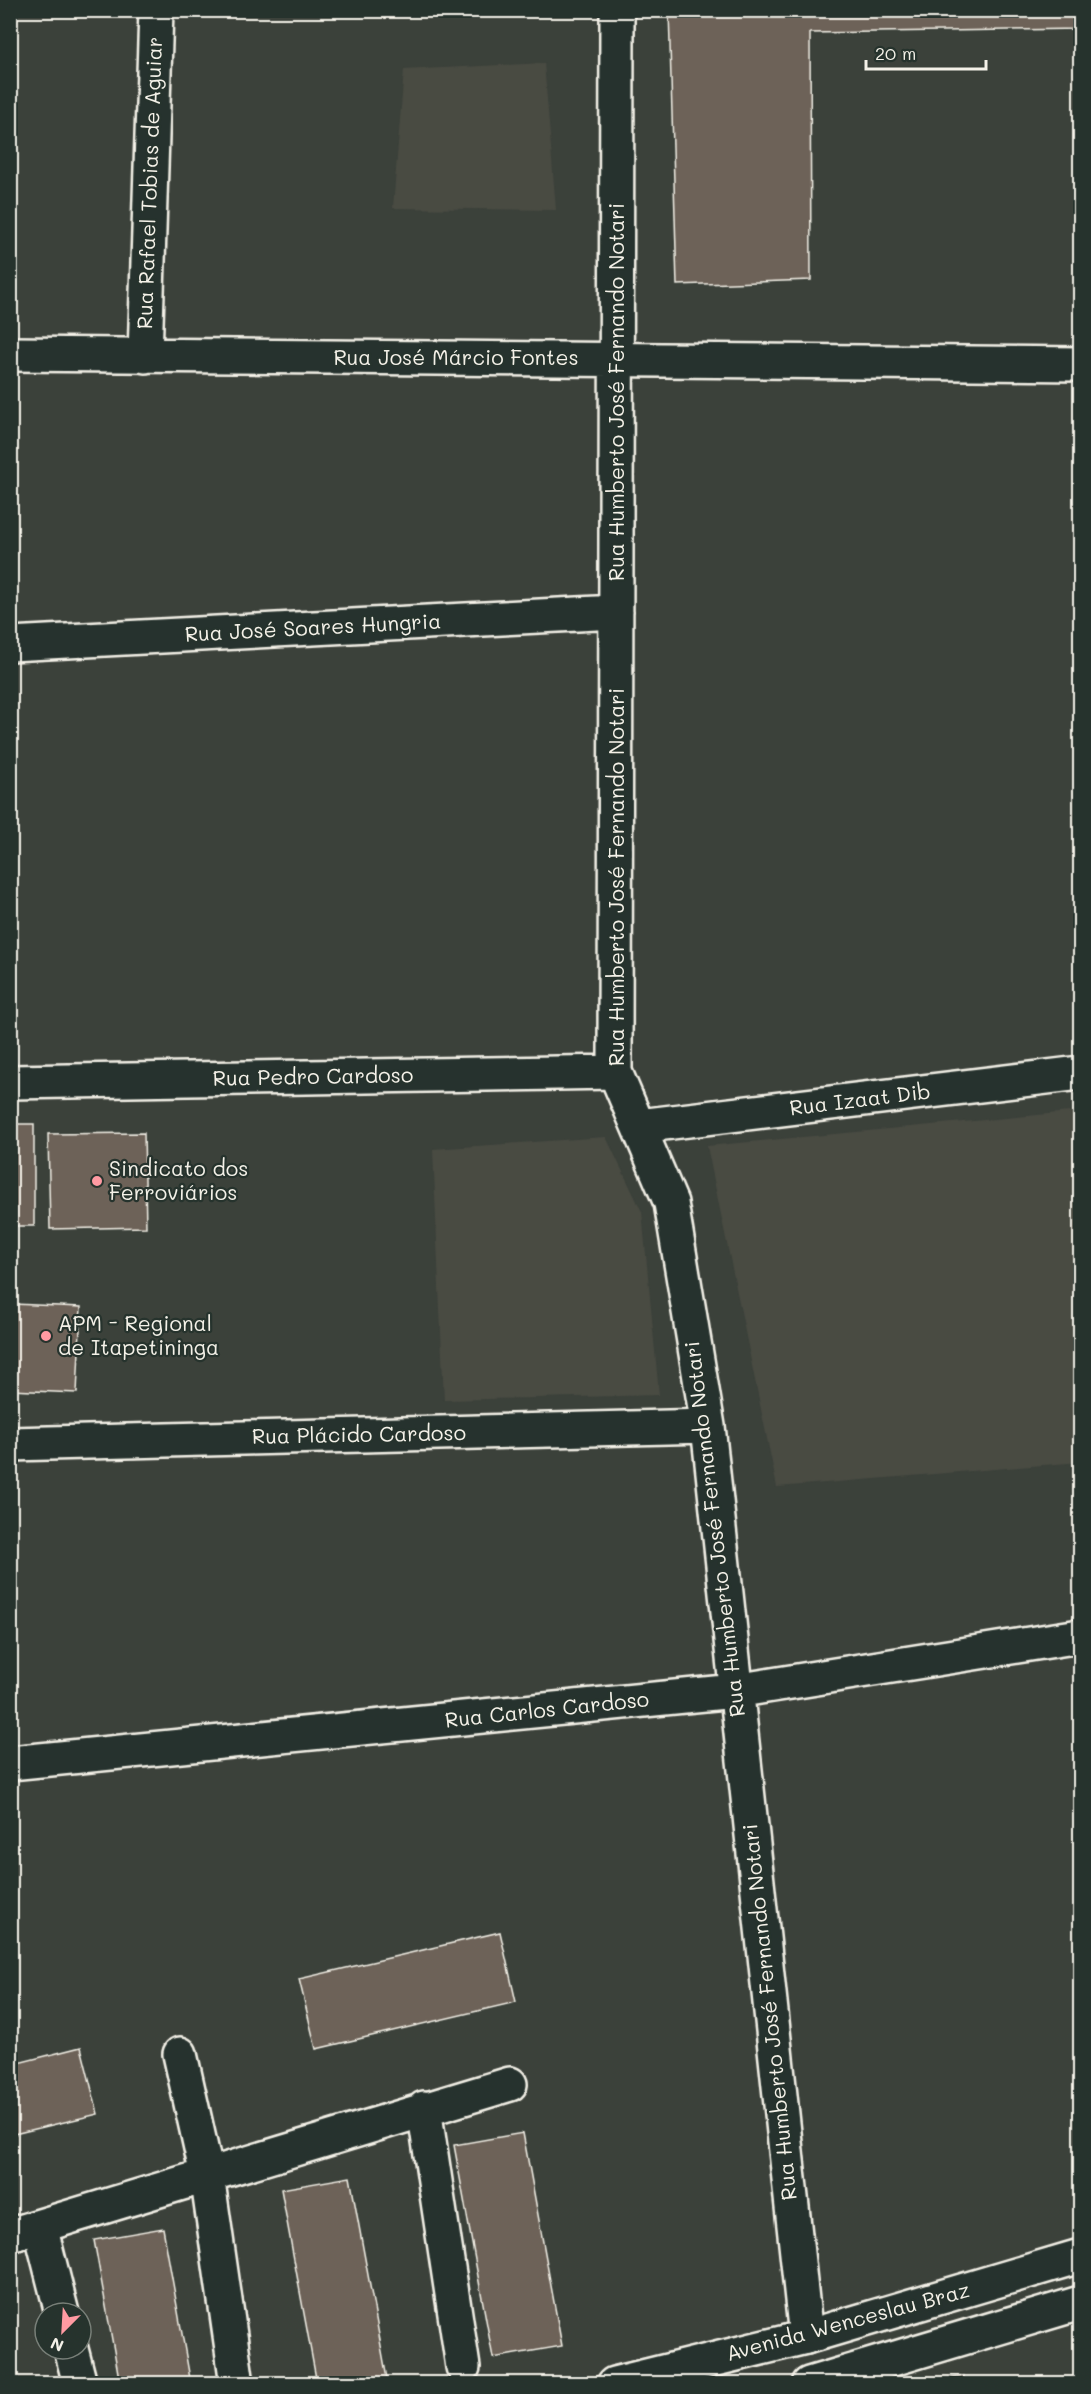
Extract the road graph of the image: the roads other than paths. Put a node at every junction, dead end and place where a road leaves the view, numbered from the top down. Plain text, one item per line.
1 (156, 10) edge
2 (617, 10) edge
3 (10, 354) edge
4 (145, 356) junction
5 (617, 360) junction
6 (1080, 364) edge
7 (616, 612) junction
8 (10, 644) edge
9 (615, 1071) junction
10 (1080, 1073) edge
11 (10, 1082) edge
12 (639, 1126) junction
13 (708, 1426) junction
14 (10, 1444) edge
15 (1080, 1636) edge
16 (735, 1691) junction
17 (10, 1763) edge
18 (180, 2054) dead end
19 (510, 2084) dead end
20 (424, 2108) junction
21 (207, 2175) junction
22 (25, 2230) edge
23 (1080, 2256) edge
24 (57, 2301) edge
25 (1080, 2303) edge
26 (806, 2337) junction
27 (74, 2361) edge
28 (463, 2367) dead end
29 (667, 2377) edge
30 (80, 2384) edge
31 (237, 2384) edge
32 (614, 2384) edge
33 (808, 2384) edge

1 - 4 street, Rua Rafael Tobias de Aguiar
2 - 5 street, Rua Humberto José Fernando Notari
3 - 4 street, Rua José Márcio Fontes
4 - 5 street, Rua José Márcio Fontes
5 - 6 street, Rua José Márcio Fontes
5 - 7 street, Rua Humberto José Fernando Notari
7 - 8 street, Rua José Soares Hungria
7 - 9 street, Rua Humberto José Fernando Notari
9 - 11 street, Rua Pedro Cardoso
9 - 12 street, Rua Humberto José Fernando Notari
10 - 12 street, Rua Izaat Dib
12 - 13 street, Rua Humberto José Fernando Notari
13 - 14 street, Rua Plácido Cardoso
13 - 16 street, Rua Humberto José Fernando Notari
15 - 16 street, Rua Carlos Cardoso
16 - 17 street, Rua Carlos Cardoso
16 - 26 street, Rua Humberto José Fernando Notari
18 - 21 street
19 - 20 street
20 - 21 street
20 - 28 street
21 - 22 street
21 - 31 street
22 - 24 street
23 - 26 street, Avenida Wenceslau Braz
25 - 33 street
26 - 29 street, Avenida Wenceslau Braz
27 - 30 street
29 - 32 street, Avenida Wenceslau Braz

